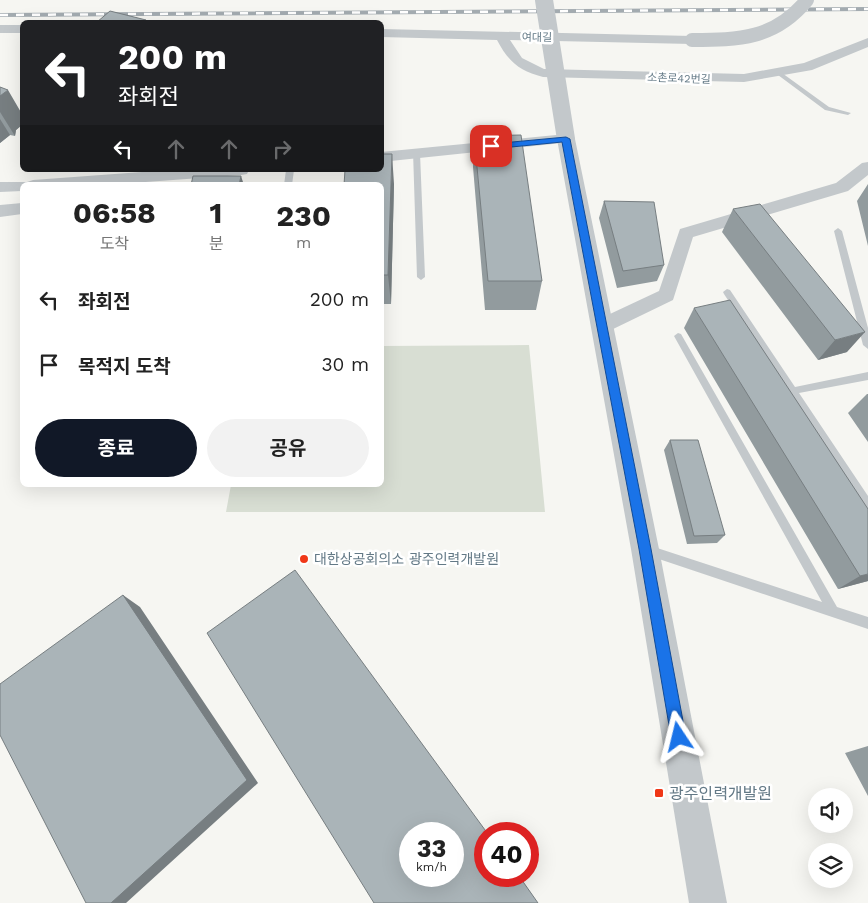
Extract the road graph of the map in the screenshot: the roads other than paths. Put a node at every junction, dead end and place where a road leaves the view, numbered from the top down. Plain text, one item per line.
1 (544, 0) edge
2 (807, 0) edge
3 (0, 29) edge
4 (20, 29) edge
5 (384, 33) edge
6 (502, 37) junction
7 (868, 42) edge
8 (780, 74) junction
9 (848, 113) dead end
10 (566, 139) junction
11 (416, 153) junction
12 (384, 157) edge
13 (868, 166) edge
14 (205, 172) edge
15 (224, 172) edge
16 (73, 182) edge
17 (189, 182) edge
18 (20, 186) edge
19 (0, 187) edge
20 (20, 210) edge
21 (0, 211) edge
22 (838, 231) dead end
23 (421, 277) dead end
24 (727, 292) dead end
25 (602, 326) junction
26 (678, 336) dead end
27 (868, 345) edge
28 (868, 376) edge
29 (792, 391) junction
30 (868, 505) edge
31 (645, 549) junction
32 (833, 611) junction
33 (868, 623) edge
34 (708, 903) edge

1 - 10 street, bridge
2 - 6 street, 여대길, bridge
3 - 4 street
5 - 6 street, 여대길
6 - 8 street, 소촌로42번길
7 - 8 street, 소촌로42번길
8 - 9 lane
10 - 11 street
10 - 25 street
11 - 12 street
11 - 23 lane
13 - 25 street
14 - 16 street
15 - 17 street
18 - 19 street
20 - 21 street
22 - 27 lane
24 - 29 lane
25 - 31 street
26 - 32 lane
28 - 29 lane
29 - 30 lane
31 - 32 lane
31 - 34 street
32 - 33 lane

